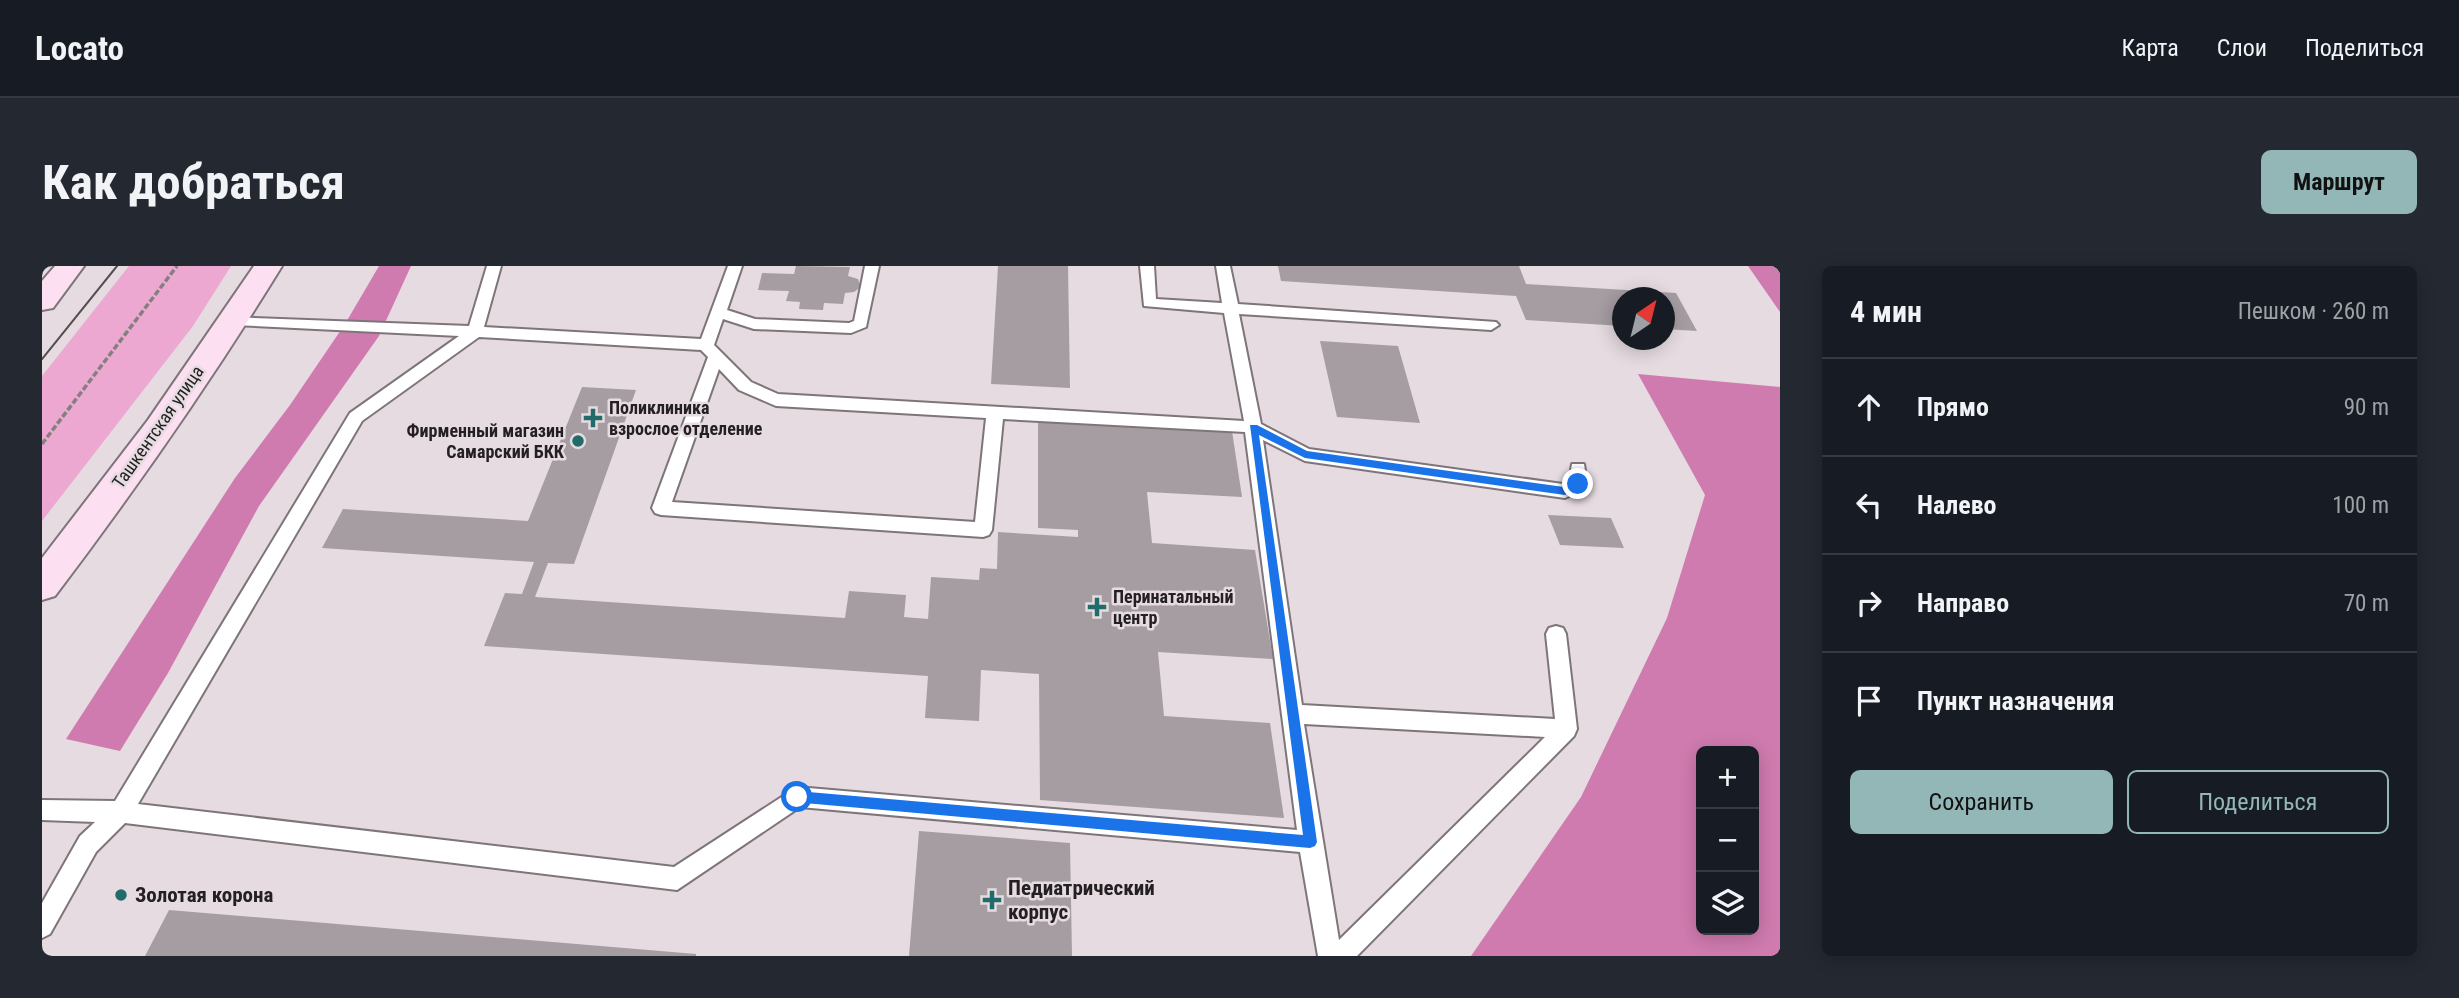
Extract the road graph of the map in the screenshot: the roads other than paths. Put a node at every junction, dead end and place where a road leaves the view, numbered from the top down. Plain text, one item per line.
1 (70, 266) edge
2 (268, 266) edge
3 (494, 266) edge
4 (735, 266) edge
5 (872, 266) edge
6 (1147, 266) edge
7 (1223, 266) edge
8 (42, 301) edge
9 (1231, 309) junction
10 (718, 312) junction
11 (234, 320) junction
12 (1491, 325) dead end
13 (475, 332) junction
14 (711, 351) junction
15 (995, 412) junction
16 (1253, 427) junction
17 (1578, 468) dead end
18 (42, 585) edge
19 (1556, 634) dead end
20 (1293, 714) junction
21 (1567, 729) junction
22 (42, 810) edge
23 (121, 812) junction
24 (1310, 842) junction
25 (42, 926) edge
26 (1330, 956) edge
27 (1340, 956) edge

1 - 8 main road
2 - 11 main road, Ташкентская улица
3 - 13 lane
4 - 10 lane
5 - 10 lane
6 - 9 lane
7 - 9 lane
9 - 12 lane
9 - 16 lane
10 - 14 lane
11 - 13 lane
11 - 18 main road, Ташкентская улица
13 - 14 lane
13 - 23 lane
14 - 15 lane
14 - 15 lane
15 - 16 lane
16 - 17 lane
16 - 20 lane
19 - 21 lane
20 - 21 lane
20 - 24 lane
21 - 27 lane
22 - 23 lane
23 - 24 lane
23 - 25 lane
24 - 26 lane

